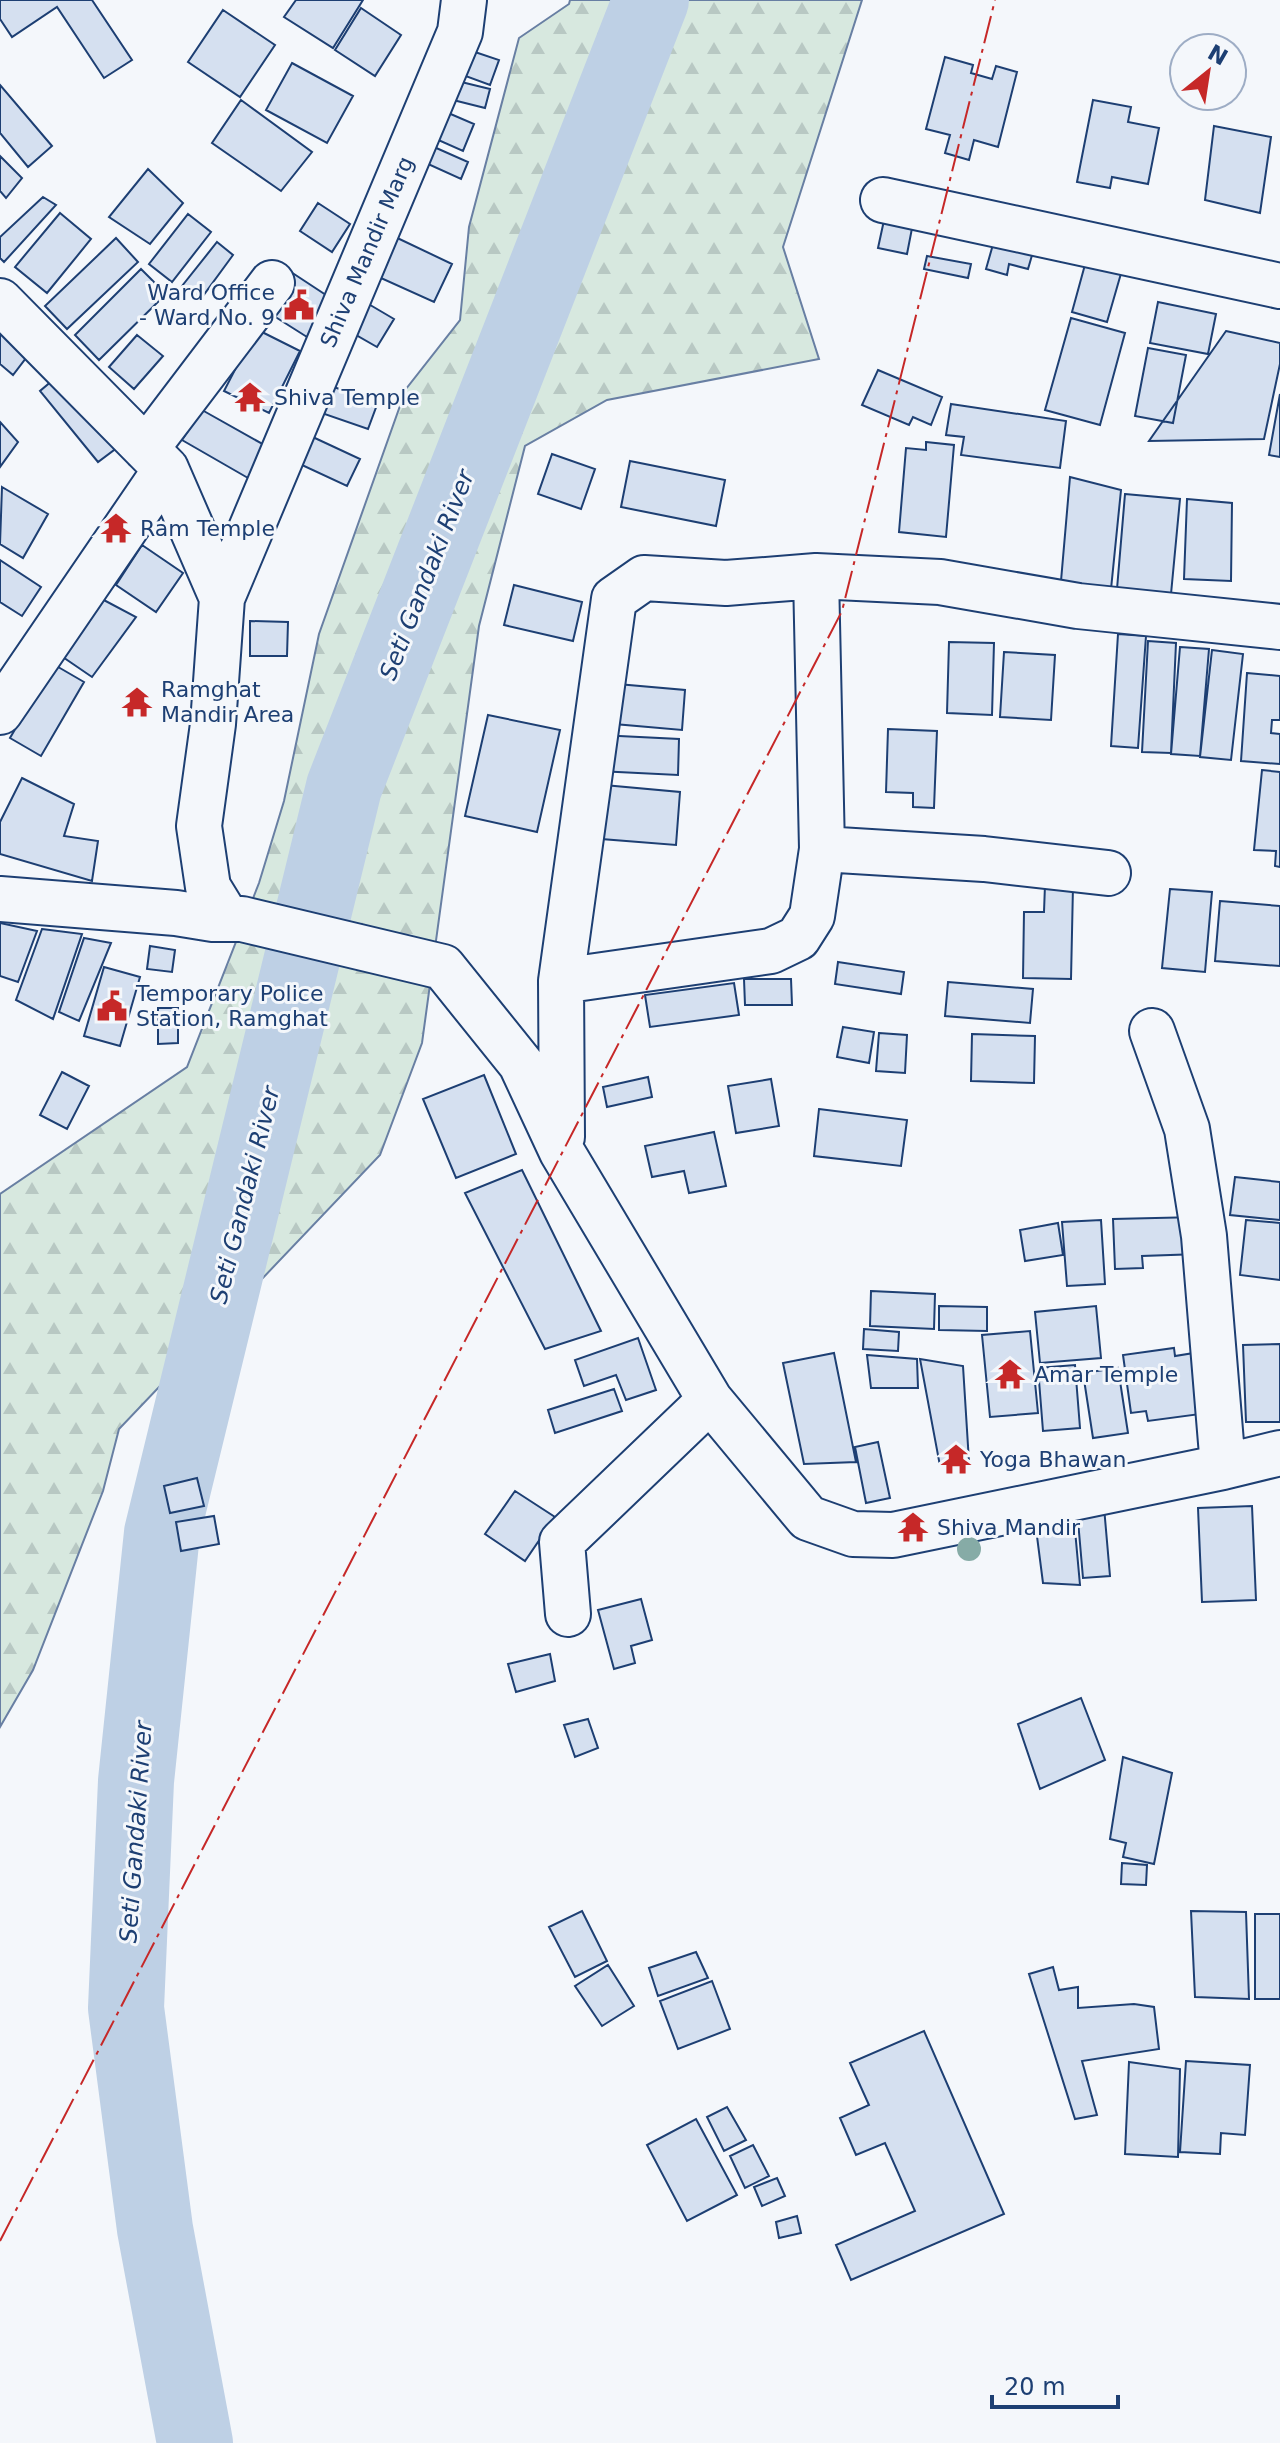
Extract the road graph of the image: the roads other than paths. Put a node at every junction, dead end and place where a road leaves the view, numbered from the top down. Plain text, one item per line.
1 (464, 0) edge
2 (883, 200) dead end
3 (272, 283) dead end
4 (1280, 286) edge
5 (0, 301) edge
6 (156, 459) junction
7 (816, 576) junction
8 (222, 598) junction
9 (1280, 627) edge
10 (0, 712) edge
11 (822, 849) junction
12 (1108, 873) dead end
13 (0, 899) edge
14 (235, 918) junction
15 (561, 981) junction
16 (1152, 1031) dead end
17 (562, 1152) junction
18 (710, 1400) junction
19 (1280, 1453) edge
20 (1223, 1467) junction
21 (568, 1614) dead end

1 - 8 street, Shiva Mandir Marg
2 - 4 street
3 - 6 street
5 - 6 street
6 - 8 street
6 - 10 street
7 - 9 street
7 - 11 street
7 - 15 street
8 - 14 street
11 - 12 street
11 - 15 street
13 - 14 street
14 - 17 street
15 - 17 street
16 - 20 street
17 - 18 street
18 - 20 street
18 - 21 street
19 - 20 street

